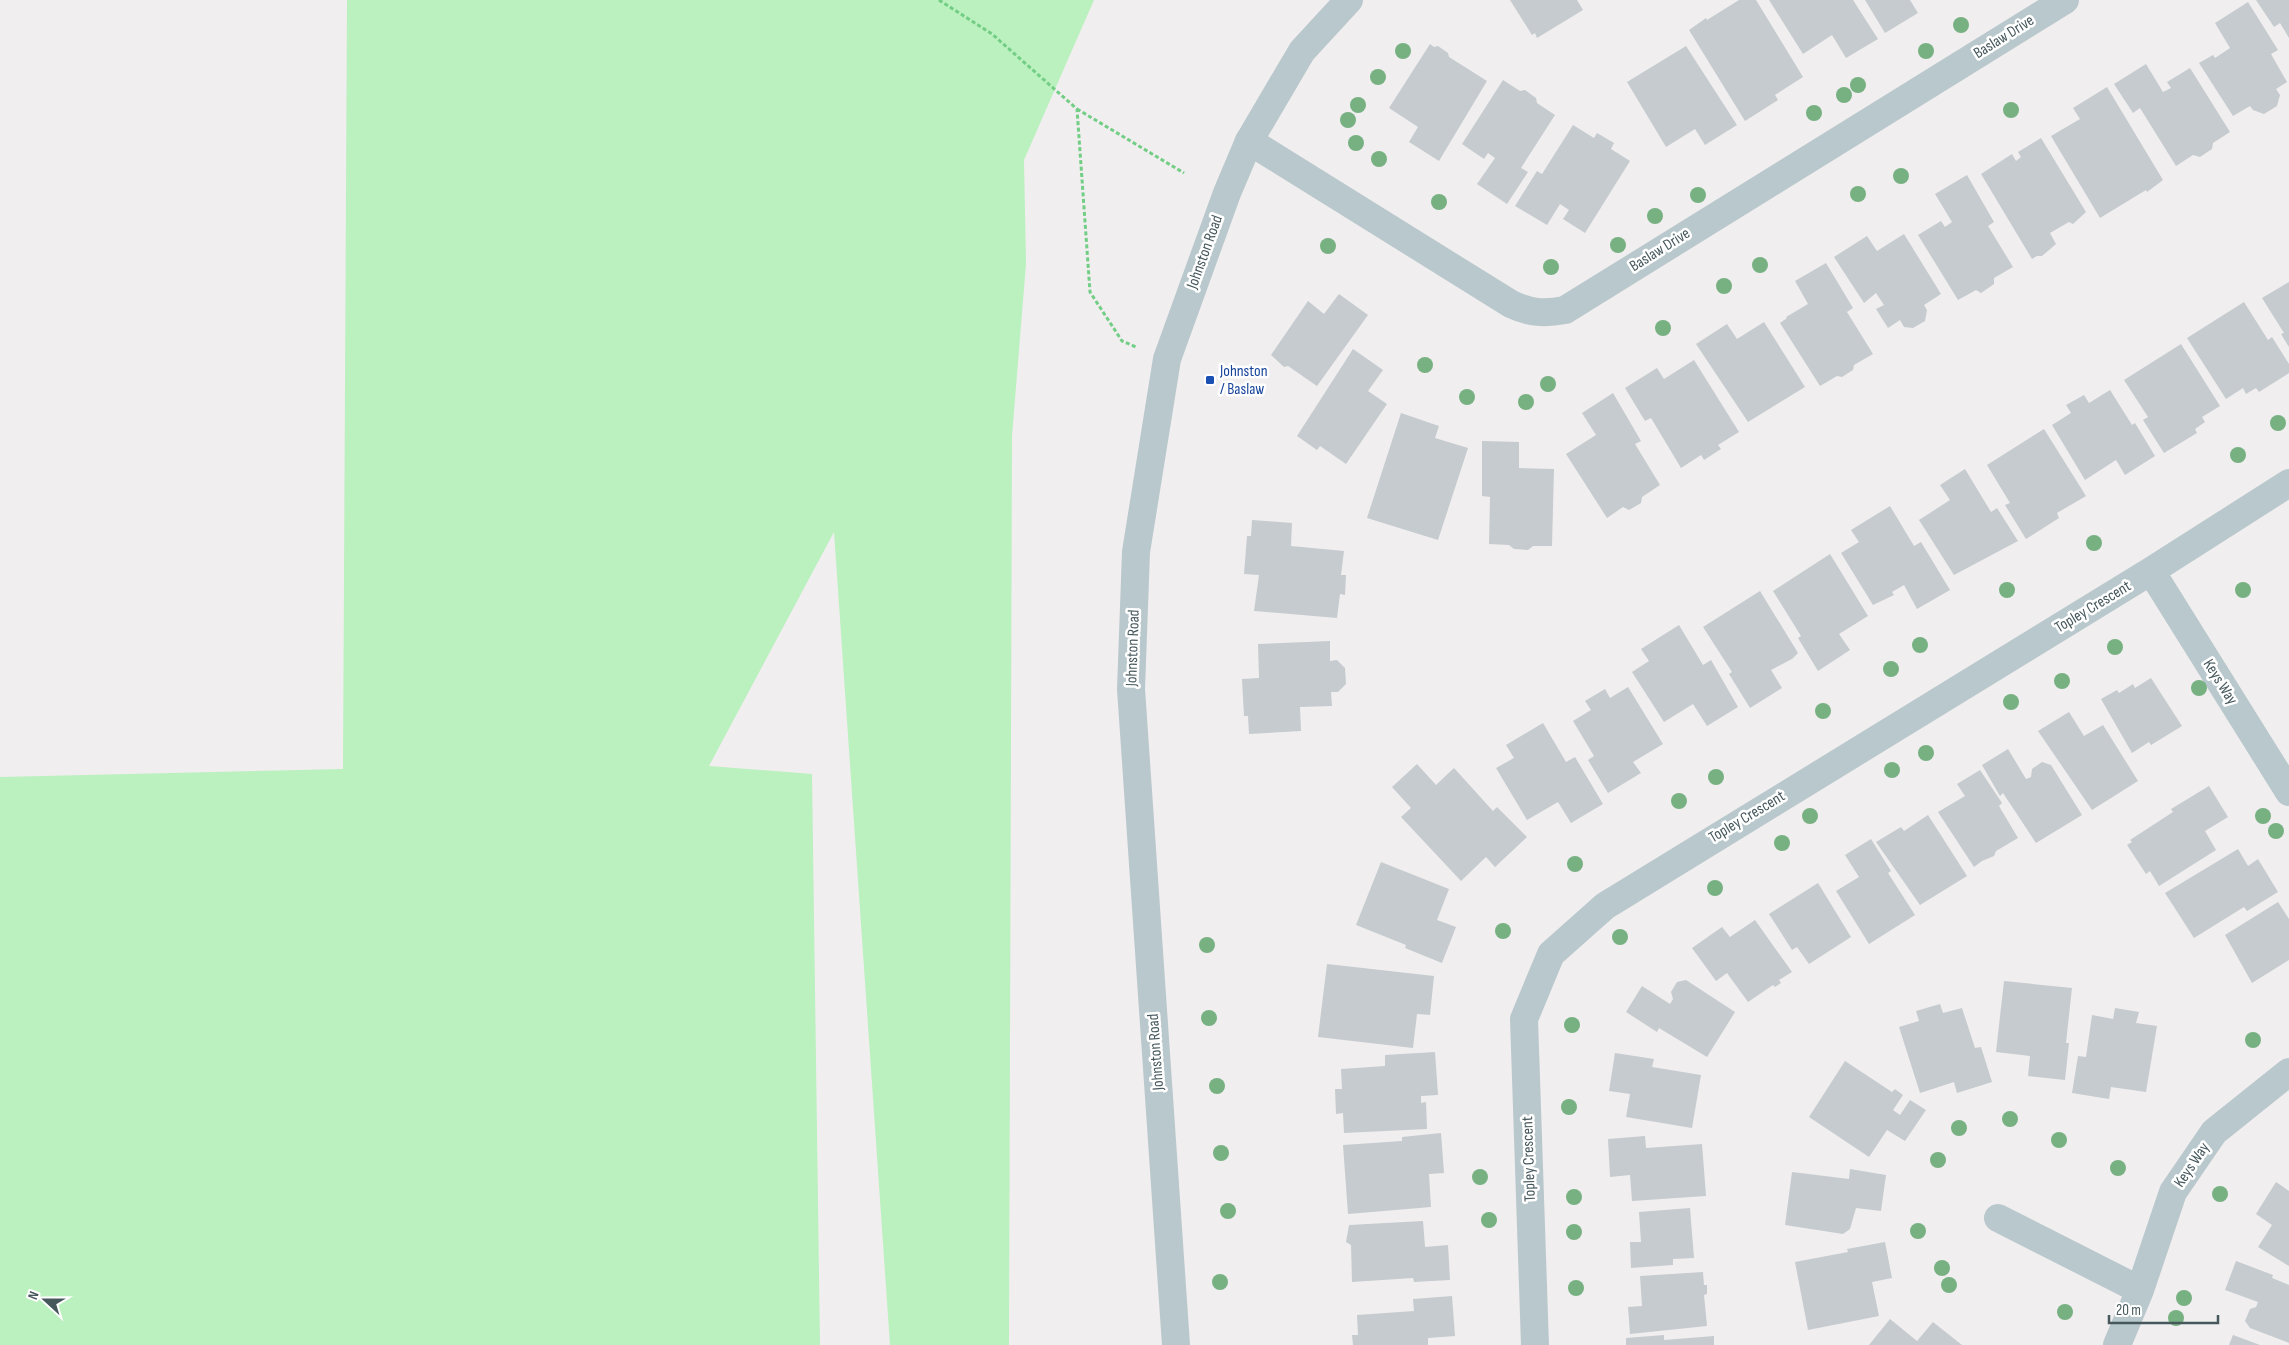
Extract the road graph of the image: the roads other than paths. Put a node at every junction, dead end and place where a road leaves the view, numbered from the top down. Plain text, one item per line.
1 (1349, 0) edge
2 (2065, 0) edge
3 (1249, 141) junction
4 (2289, 484) edge
5 (2151, 571) junction
6 (2289, 792) edge
7 (2289, 1072) edge
8 (1998, 1218) dead end
9 (2140, 1290) junction
10 (1176, 1345) edge
11 (1535, 1345) edge
12 (2117, 1345) edge

1 - 3 street, Johnston Road
2 - 3 street, Baslaw Drive
3 - 10 street, Johnston Road
4 - 5 street, Topley Crescent
5 - 6 street, Keys Way
5 - 11 street, Topley Crescent
7 - 9 street, Keys Way
8 - 9 street
9 - 12 street, Keys Way

